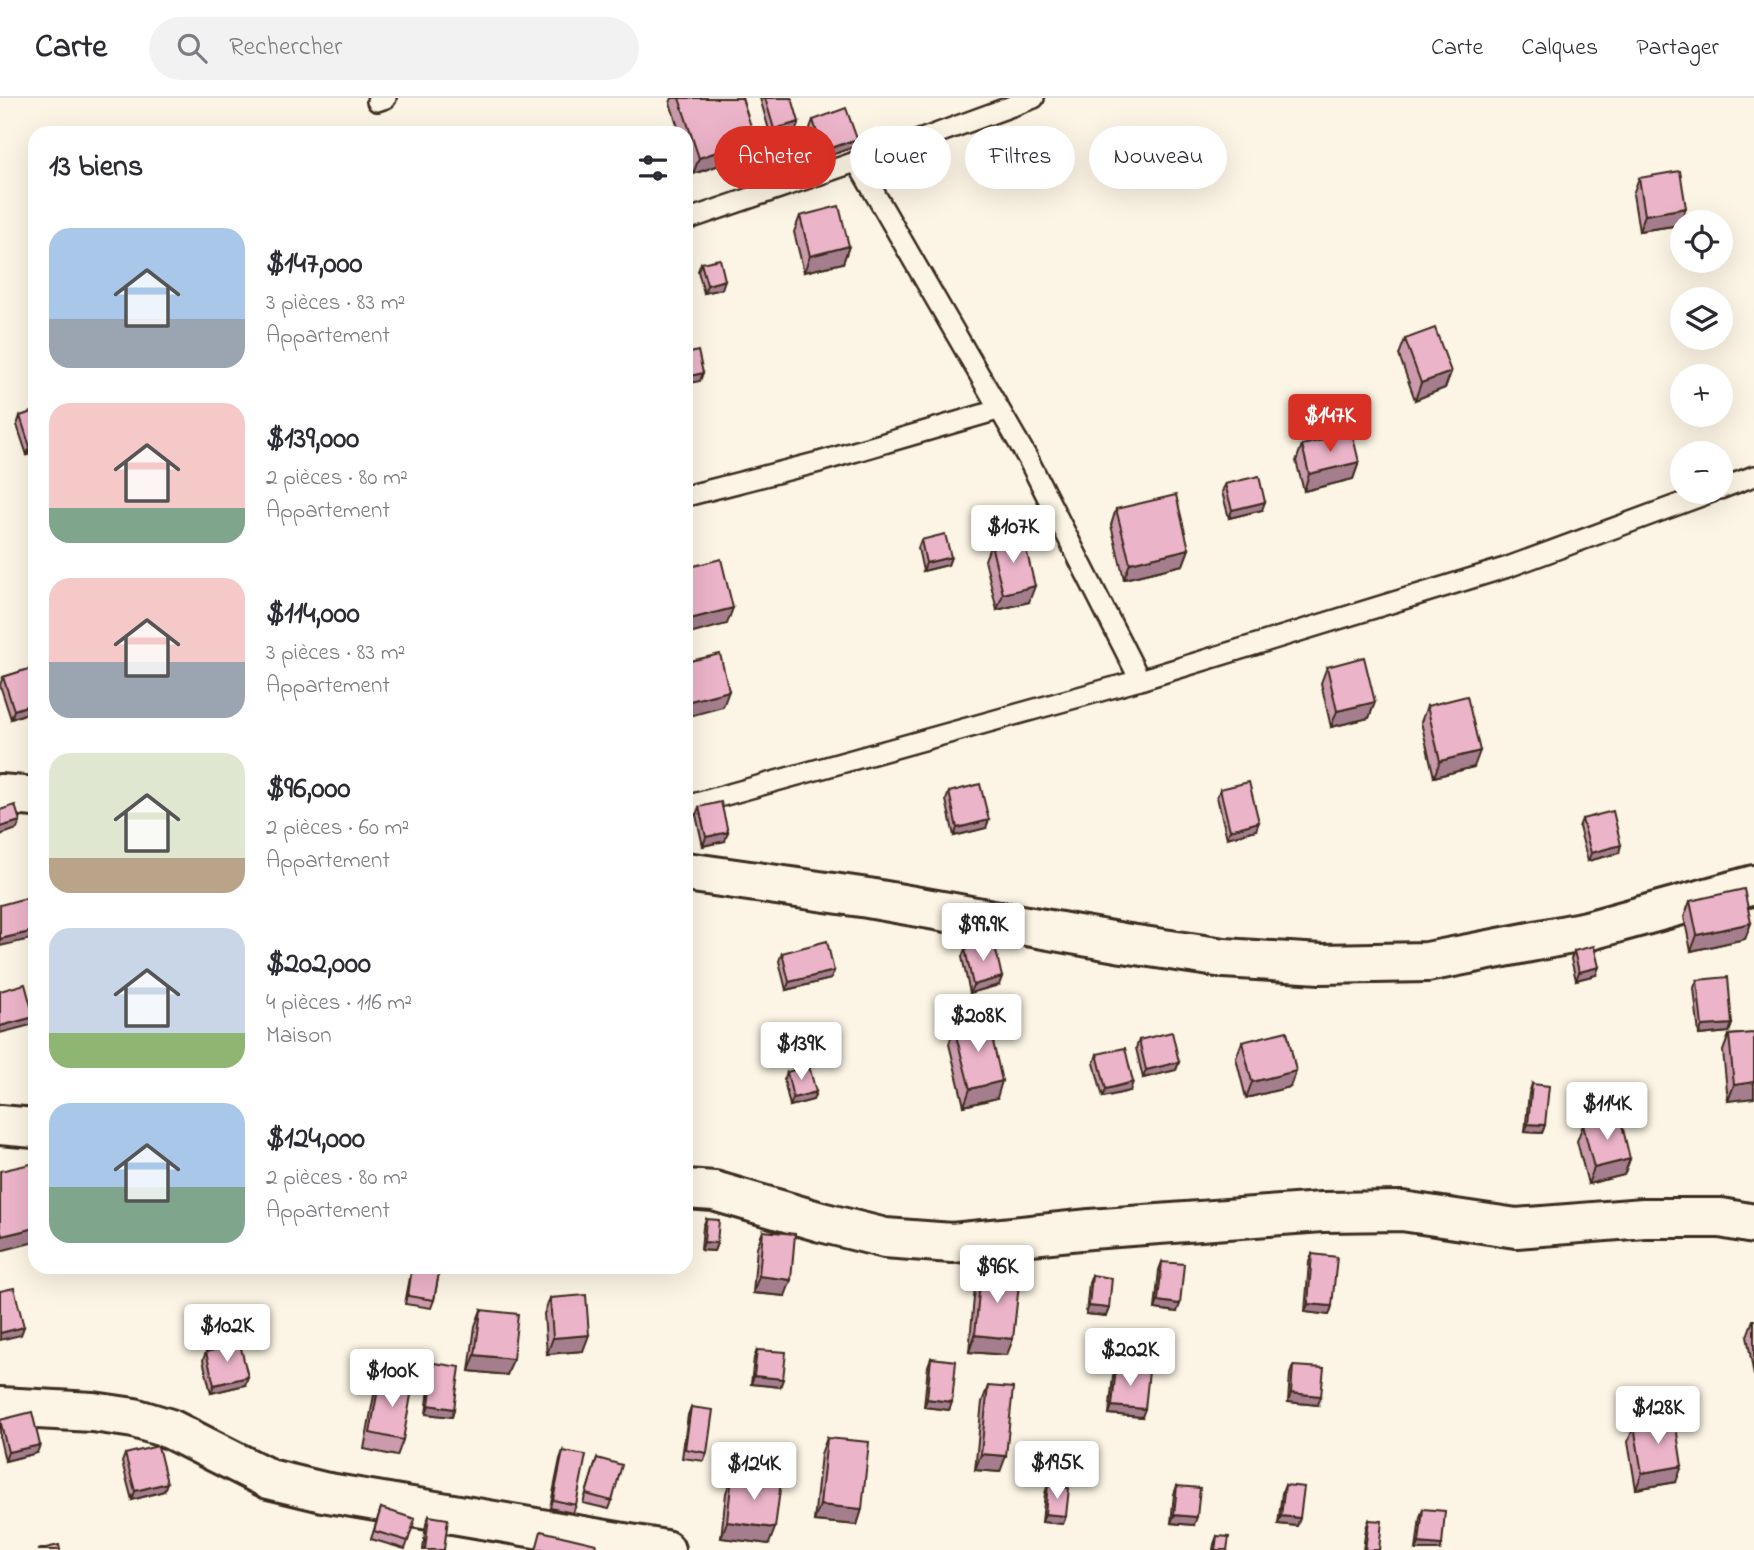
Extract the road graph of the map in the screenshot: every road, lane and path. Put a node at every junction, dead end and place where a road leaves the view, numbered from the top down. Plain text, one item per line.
1 (1034, 98) edge
2 (951, 127) edge
3 (850, 163) edge
4 (872, 189) edge
5 (693, 217) edge
6 (998, 410) junction
7 (1754, 476) edge
8 (1733, 484) edge
9 (693, 494) edge
10 (1679, 504) edge
11 (1139, 680) junction
12 (0, 794) edge
13 (28, 796) edge
14 (693, 804) edge
15 (693, 873) edge
16 (1754, 885) edge
17 (0, 1125) edge
18 (28, 1127) edge
19 (693, 1190) edge
20 (1754, 1224) edge
21 (0, 1408) edge
22 (665, 1550) edge

1 - 2 lane
3 - 5 lane
4 - 6 lane
6 - 9 lane
6 - 11 lane
7 - 8 lane
10 - 11 lane
11 - 14 lane
12 - 13 street
15 - 16 street
17 - 18 street
19 - 20 street
21 - 22 street

